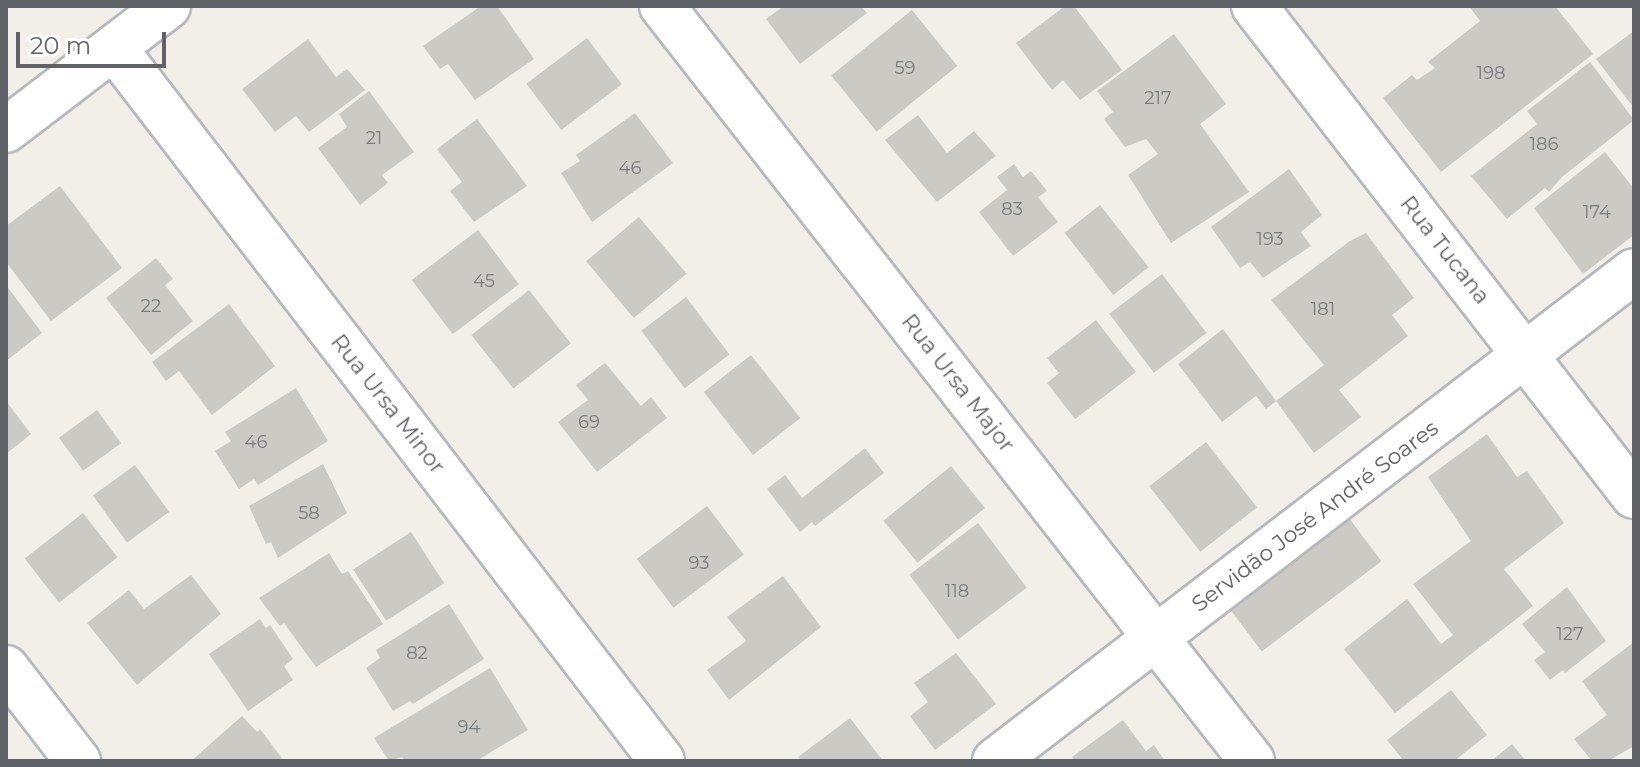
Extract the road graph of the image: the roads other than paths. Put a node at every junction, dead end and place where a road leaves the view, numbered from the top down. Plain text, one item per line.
1 (168, 6) edge
2 (662, 6) edge
3 (1254, 6) edge
4 (114, 48) junction
5 (6, 130) edge
6 (1634, 271) edge
7 (1526, 354) junction
8 (1634, 496) edge
9 (1157, 637) junction
10 (6, 668) edge
11 (78, 761) edge
12 (662, 761) edge
13 (995, 761) edge
14 (1252, 761) edge

1 - 4 street
2 - 9 street, Rua Ursa Major
3 - 7 street, Rua Tucana
4 - 5 street
4 - 12 street, Rua Ursa Minor
6 - 7 street, Servidão José André Soares
7 - 8 street, Rua Tucana
7 - 9 street, Servidão José André Soares
9 - 13 street, Servidão José André Soares
9 - 14 street, Rua Ursa Major
10 - 11 street

